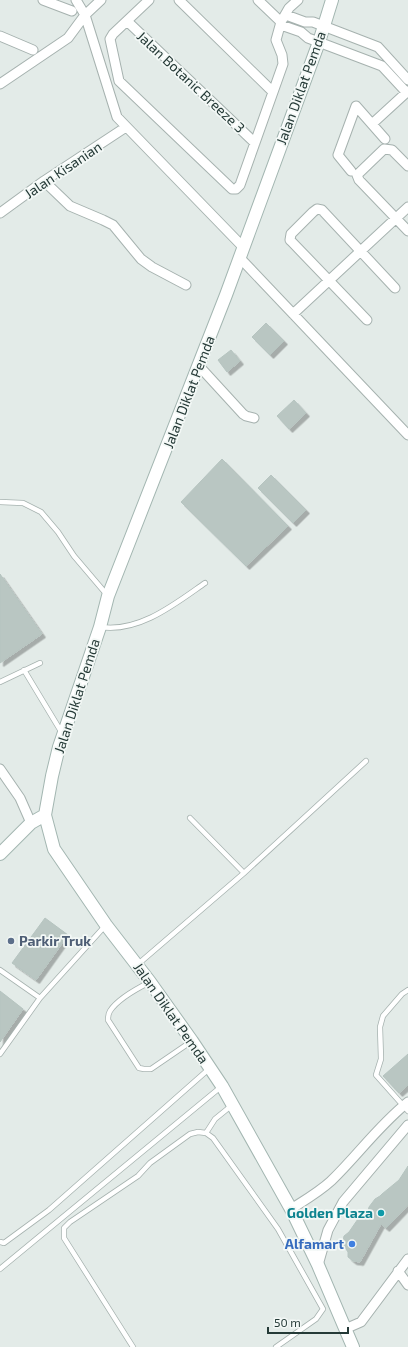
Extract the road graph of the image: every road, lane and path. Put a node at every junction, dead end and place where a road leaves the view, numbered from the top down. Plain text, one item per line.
1 (43, 0) edge
2 (76, 0) edge
3 (101, 0) edge
4 (149, 0) edge
5 (179, 0) edge
6 (258, 0) edge
7 (298, 0) edge
8 (332, 0) edge
9 (72, 12) dead end
10 (85, 15) junction
11 (126, 21) junction
12 (282, 21) junction
13 (323, 26) junction
14 (0, 36) edge
15 (319, 42) junction
16 (34, 50) dead end
17 (408, 80) edge
18 (0, 84) edge
19 (273, 92) junction
20 (407, 92) edge
21 (372, 124) junction
22 (126, 127) junction
23 (385, 139) dead end
24 (255, 143) junction
25 (408, 166) edge
26 (351, 171) dead end
27 (44, 181) junction
28 (408, 207) edge
29 (0, 213) edge
30 (396, 218) junction
31 (408, 231) edge
32 (361, 252) junction
33 (242, 253) junction
34 (328, 281) junction
35 (186, 285) dead end
36 (395, 288) dead end
37 (295, 312) junction
38 (367, 320) dead end
39 (199, 366) junction
40 (254, 418) dead end
41 (408, 435) edge
42 (0, 502) edge
43 (205, 583) dead end
44 (108, 596) junction
45 (100, 627) junction
46 (40, 662) dead end
47 (24, 670) junction
48 (0, 682) edge
49 (63, 734) junction
50 (366, 760) dead end
51 (0, 769) edge
52 (45, 814) junction
53 (190, 818) dead end
54 (31, 823) junction
55 (0, 854) edge
56 (244, 873) junction
57 (106, 925) junction
58 (137, 965) junction
59 (0, 970) edge
60 (150, 982) junction
61 (408, 990) edge
62 (40, 998) junction
63 (192, 1041) junction
64 (0, 1054) edge
65 (210, 1068) junction
66 (222, 1086) junction
67 (232, 1105) junction
68 (406, 1106) edge
69 (408, 1125) edge
70 (206, 1133) junction
71 (291, 1209) junction
72 (0, 1242) edge
73 (408, 1259) edge
74 (318, 1265) junction
75 (0, 1269) edge
76 (398, 1271) junction
77 (408, 1285) edge
78 (345, 1329) junction
79 (133, 1347) edge
80 (276, 1347) edge
81 (353, 1347) edge

1 - 9 street
2 - 10 street
3 - 10 street
4 - 11 street
5 - 19 street
6 - 12 street
7 - 12 street
8 - 13 street, Jalan Diklat Pemda
10 - 18 street
10 - 22 street
11 - 24 street, Jalan Botanic Breeze 3
11 - 24 street
12 - 13 street
12 - 15 street
12 - 19 street
13 - 15 street, Jalan Diklat Pemda
13 - 17 street
14 - 16 street
15 - 20 street
15 - 33 street, Jalan Diklat Pemda
19 - 24 street
20 - 21 street
21 - 23 street
21 - 26 street
22 - 27 street, Jalan Kisanian
22 - 33 street
25 - 30 street
27 - 29 street, Jalan Kisanian
27 - 35 street
28 - 30 street
30 - 31 street
30 - 32 street
32 - 34 street
32 - 34 street
32 - 36 street
33 - 37 street
33 - 39 street, Jalan Diklat Pemda
34 - 37 street
34 - 38 street
37 - 41 street
39 - 40 street
39 - 44 street, Jalan Diklat Pemda
42 - 44 lane
43 - 45 lane
44 - 45 street, Jalan Diklat Pemda
45 - 49 street, Jalan Diklat Pemda
46 - 47 lane
47 - 48 lane
47 - 49 lane
49 - 52 street, Jalan Diklat Pemda
50 - 56 lane
51 - 54 street
52 - 54 street
52 - 57 street, Jalan Diklat Pemda
53 - 56 lane
54 - 55 street
56 - 58 lane
57 - 58 street, Jalan Diklat Pemda
57 - 62 lane
58 - 60 street, Jalan Diklat Pemda
59 - 62 lane
60 - 63 street, Jalan Diklat Pemda
60 - 63 lane
61 - 68 lane
62 - 64 lane
63 - 65 street, Jalan Diklat Pemda
65 - 66 street, Jalan Diklat Pemda
65 - 72 lane
66 - 67 street, Jalan Diklat Pemda
66 - 75 lane
67 - 70 lane
67 - 71 street, Jalan Diklat Pemda
68 - 71 street
69 - 74 street
70 - 79 lane
70 - 80 lane
71 - 74 street, Jalan Diklat Pemda
73 - 76 street
74 - 78 street, Jalan Diklat Pemda
76 - 77 street
76 - 78 street
78 - 81 street, Jalan Diklat Pemda

